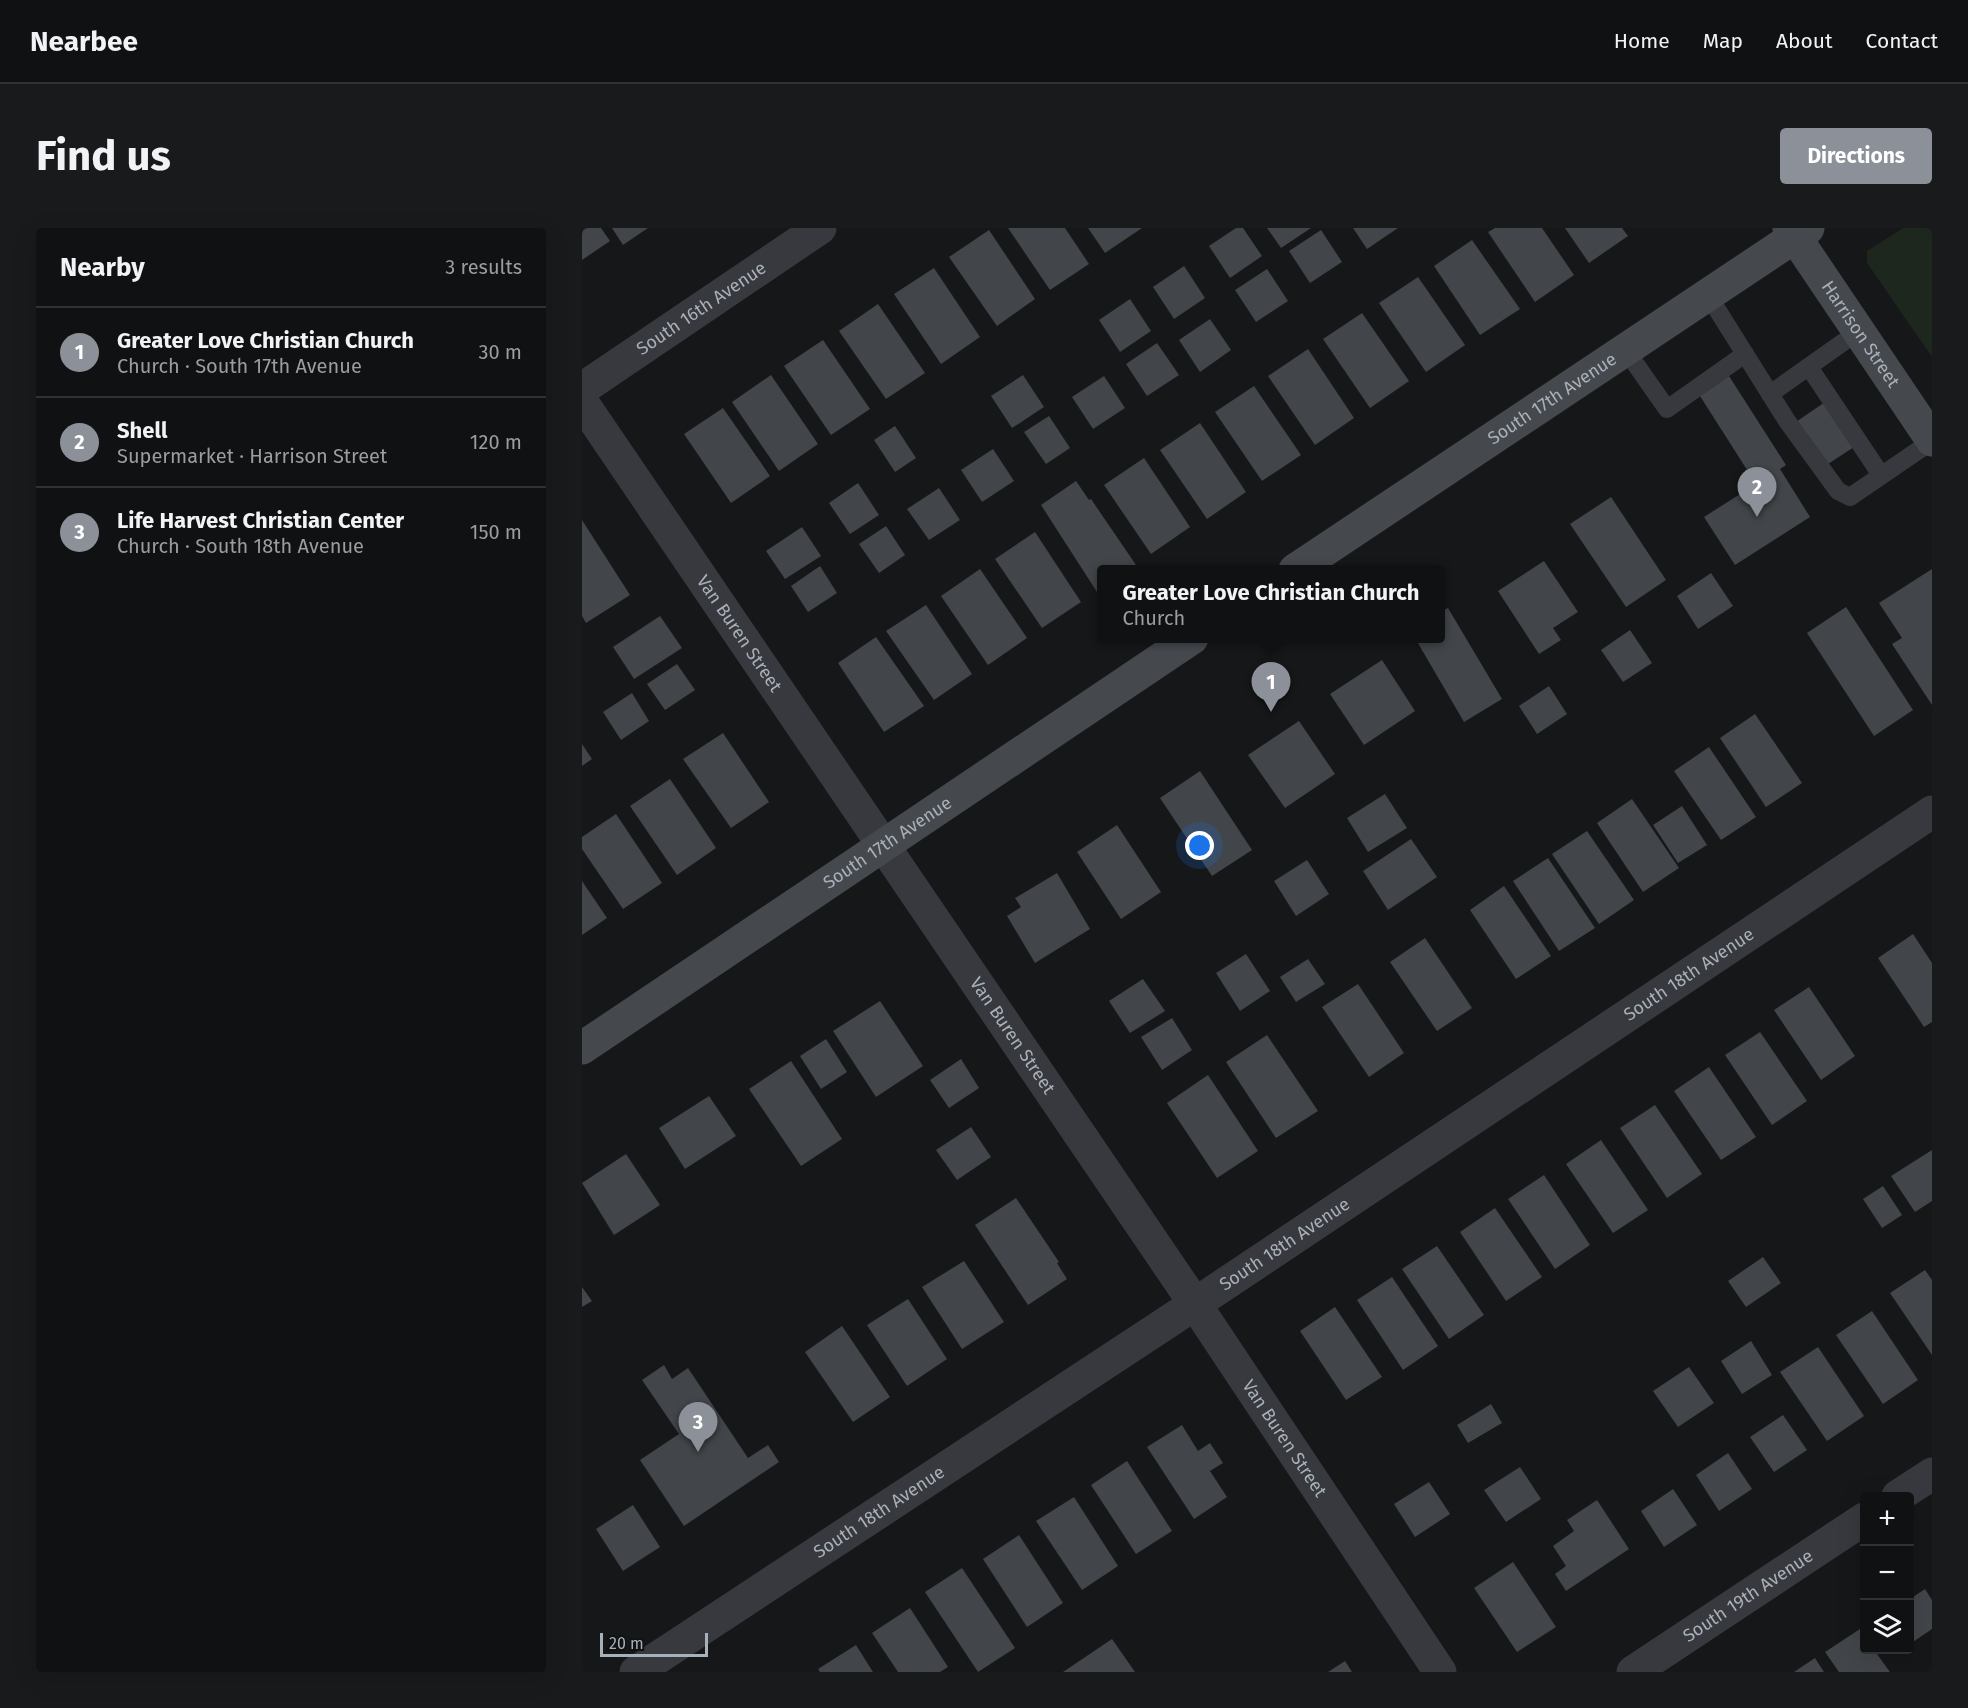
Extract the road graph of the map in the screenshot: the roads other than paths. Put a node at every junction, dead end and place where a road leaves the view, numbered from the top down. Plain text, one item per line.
1 (820, 228) edge
2 (1797, 231) edge
3 (1708, 295) junction
4 (1859, 331) junction
5 (1625, 349) junction
6 (1745, 354) junction
7 (1809, 367) junction
8 (582, 389) edge
9 (1770, 394) junction
10 (582, 402) edge
11 (1932, 441) edge
12 (1881, 475) junction
13 (1302, 565) edge
14 (1186, 643) edge
15 (1932, 812) edge
16 (884, 844) junction
17 (582, 1048) edge
18 (1195, 1304) junction
19 (1932, 1474) edge
20 (1905, 1492) edge
21 (1860, 1522) edge
22 (636, 1672) edge
23 (1440, 1672) edge
24 (1633, 1672) edge

1 - 8 street, South 16th Avenue
2 - 3 street, South 17th Avenue
2 - 4 street, Harrison Street
3 - 5 street, South 17th Avenue
3 - 6 lane
4 - 7 lane
4 - 11 street, Harrison Street
5 - 6 lane
5 - 13 street, South 17th Avenue
6 - 9 lane
7 - 9 lane
7 - 12 lane
9 - 12 lane
10 - 16 street, Van Buren Street
11 - 12 lane
14 - 16 street, South 17th Avenue
15 - 18 street, South 18th Avenue
16 - 17 street, South 17th Avenue
16 - 18 street, Van Buren Street
18 - 22 street, South 18th Avenue
18 - 23 street, Van Buren Street
19 - 20 street
21 - 24 street, South 19th Avenue

